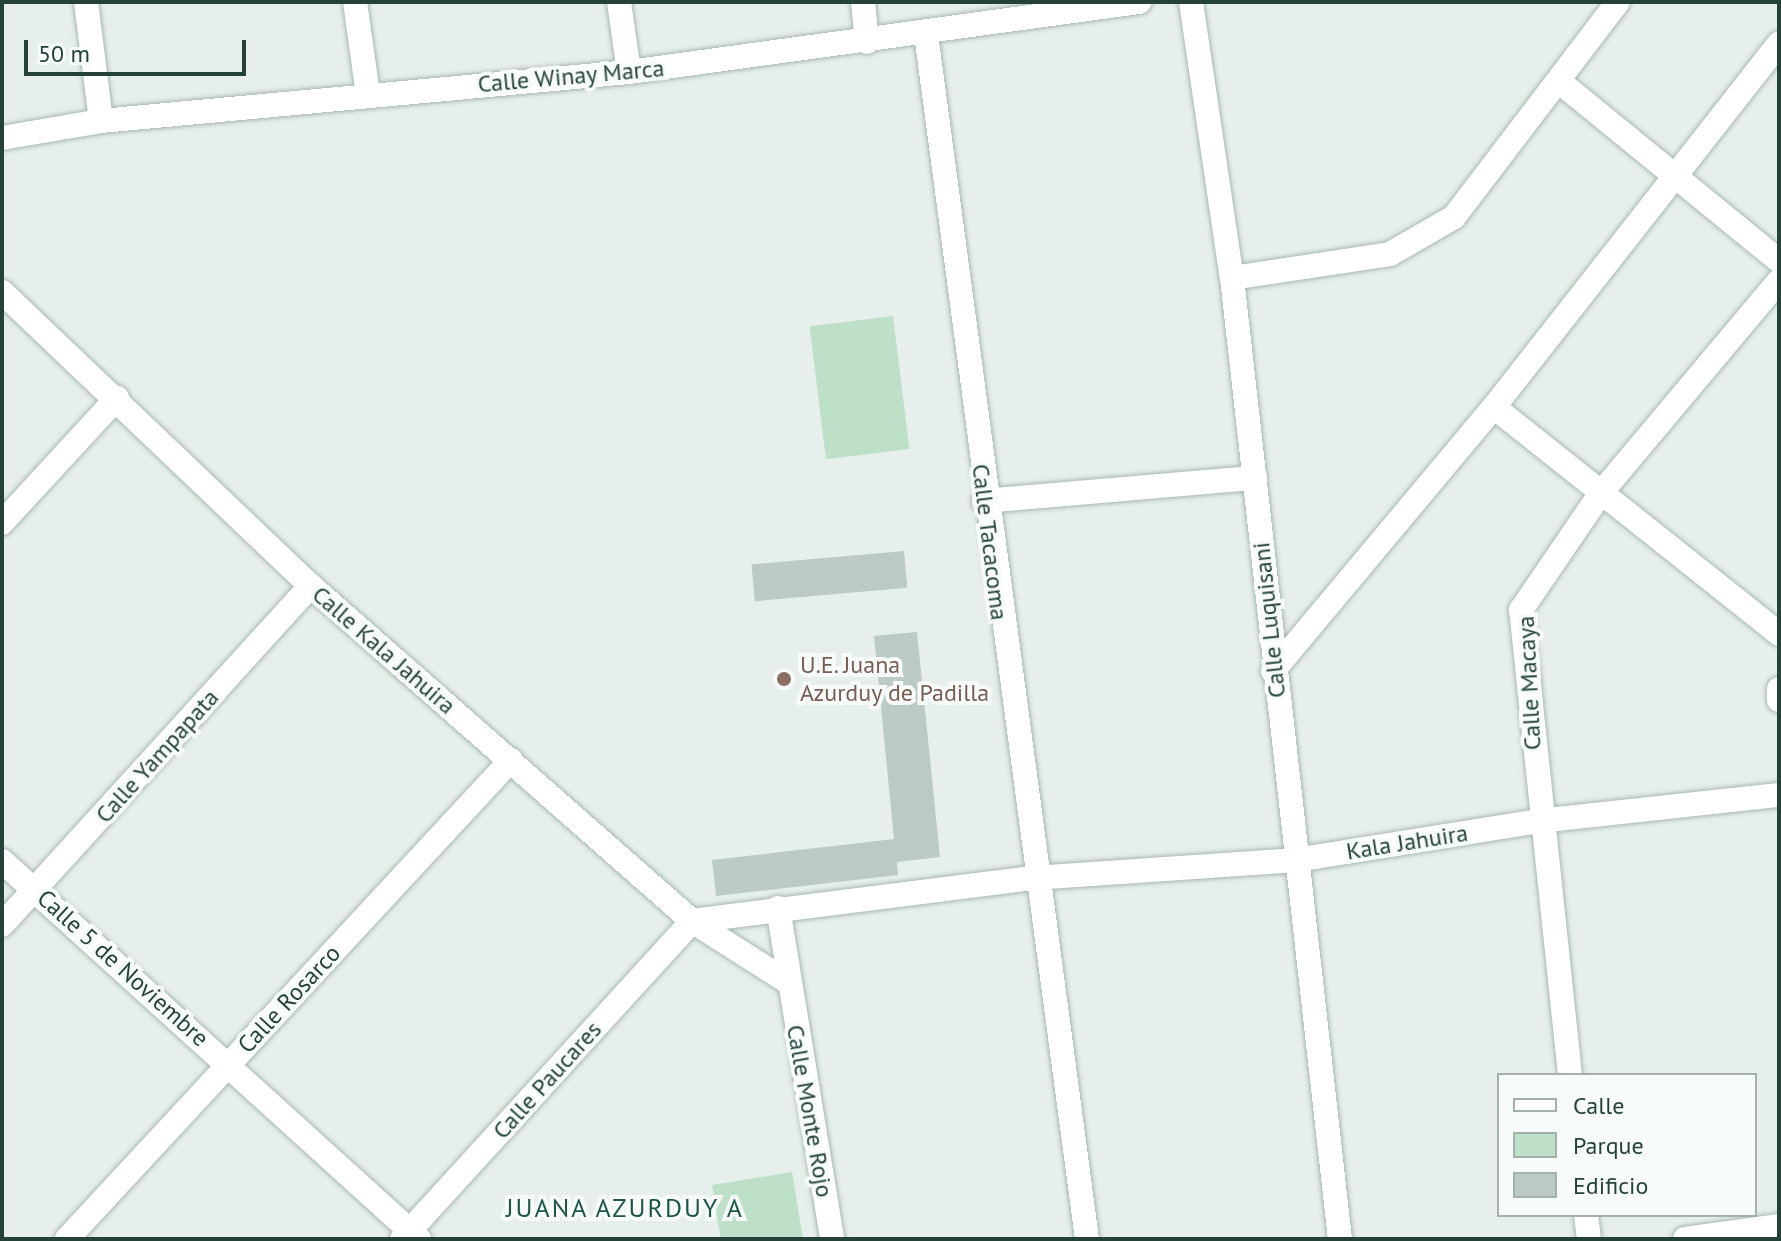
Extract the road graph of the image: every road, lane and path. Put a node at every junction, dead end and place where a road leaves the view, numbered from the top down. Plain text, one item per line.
1 (86, 2) edge
2 (355, 2) edge
3 (619, 2) edge
4 (863, 2) edge
5 (1191, 2) edge
6 (1618, 2) edge
7 (1124, 3) edge
8 (926, 34) junction
9 (867, 42) junction
10 (1779, 44) edge
11 (629, 72) junction
12 (1561, 83) junction
13 (368, 95) junction
14 (101, 121) junction
15 (2, 138) edge
16 (1674, 175) junction
17 (1779, 261) edge
18 (1232, 278) junction
19 (1779, 281) edge
20 (2, 292) edge
21 (117, 398) junction
22 (1494, 407) junction
23 (1255, 478) junction
24 (1600, 494) junction
25 (984, 501) junction
26 (2, 523) edge
27 (311, 586) junction
28 (1779, 634) edge
29 (1273, 671) junction
30 (1779, 689) edge
31 (1779, 700) edge
32 (511, 760) junction
33 (1779, 795) edge
34 (1539, 821) junction
35 (1296, 860) junction
36 (2, 861) edge
37 (1034, 878) junction
38 (35, 891) junction
39 (778, 908) junction
40 (692, 921) junction
41 (2, 925) edge
42 (788, 982) junction
43 (230, 1063) junction
44 (1570, 1073) edge
45 (1586, 1217) edge
46 (1779, 1226) edge
47 (410, 1236) edge
48 (67, 1239) edge
49 (832, 1239) edge
50 (1087, 1239) edge
51 (1340, 1239) edge
52 (1589, 1239) edge
53 (1685, 1239) edge

1 - 14 street
2 - 13 street
3 - 11 street
4 - 9 street
5 - 18 street, Calle Luquisani
6 - 12 street
7 - 8 street, Calle Winay Marca
8 - 9 street, Calle Winay Marca
8 - 25 street, Calle Tacacoma
9 - 11 street, Calle Winay Marca
10 - 16 street
11 - 13 street, Calle Winay Marca
12 - 16 street
12 - 18 street
13 - 14 street, Calle Winay Marca
14 - 15 street, Calle Winay Marca
16 - 17 street
16 - 22 street
18 - 23 street, Calle Luquisani
19 - 24 street, Calle Macaya
20 - 21 street, Calle Kala Jahuira
21 - 26 street
21 - 27 street, Calle Kala Jahuira
22 - 24 street
22 - 29 street
23 - 25 street
23 - 29 street, Calle Luquisani
24 - 28 street
24 - 34 street, Calle Macaya
25 - 37 street, Calle Tacacoma
27 - 32 street, Calle Kala Jahuira
27 - 38 street, Calle Yampapata
29 - 35 street, Calle Luquisani
30 - 31 street
32 - 40 street, Calle Kala Jahuira
32 - 43 street, Calle Rosarco
33 - 34 street, Kala Jahuira
34 - 35 street, Kala Jahuira
34 - 44 street, Calle Macaya
35 - 37 street, Kala Jahuira
35 - 51 street, Calle Luquisani
36 - 38 street, Calle 5 de Noviembre
37 - 39 street, Kala Jahuira
37 - 50 street, Calle Tacacoma
38 - 41 street, Calle Yampapata
38 - 43 street, Calle 5 de Noviembre
39 - 40 street, Kala Jahuira
39 - 42 street, Calle Monte Rojo
40 - 42 street, Calle Kala Jahuira
40 - 47 street, Calle Paucares
42 - 49 street, Calle Monte Rojo
43 - 47 street, Calle 5 de Noviembre
43 - 48 street, Calle Rosarco
45 - 52 street
46 - 53 street

